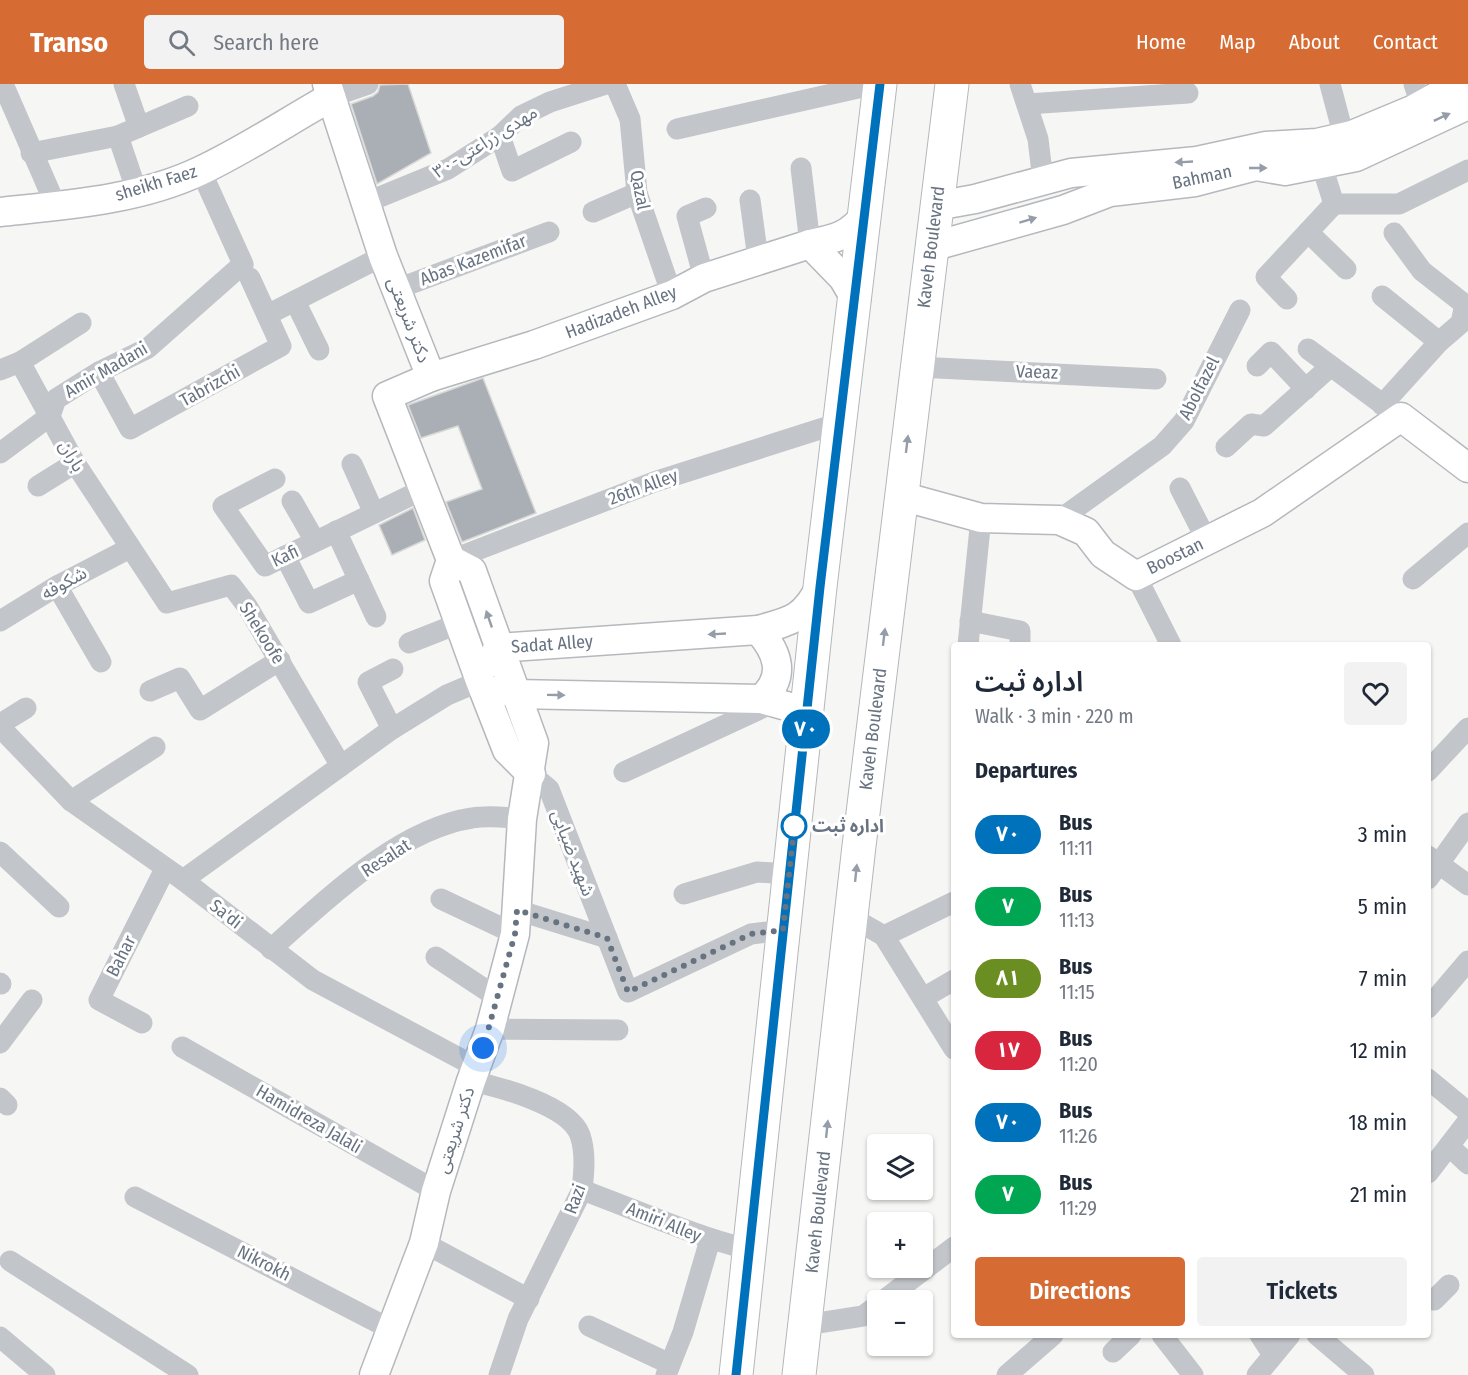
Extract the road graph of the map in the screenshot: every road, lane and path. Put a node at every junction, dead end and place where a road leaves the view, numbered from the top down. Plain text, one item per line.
1 (124, 84) edge
2 (368, 84) edge
3 (606, 84) edge
4 (615, 84) edge
5 (878, 84) edge
6 (951, 84) edge
7 (1020, 84) edge
8 (1330, 84) edge
9 (1459, 84) edge
10 (329, 90) edge
11 (3, 91) edge
12 (561, 91) edge
13 (1188, 93) dead end
14 (1417, 94) edge
15 (1028, 104) junction
16 (1468, 105) edge
17 (188, 106) dead end
18 (139, 127) junction
19 (677, 129) dead end
20 (118, 136) junction
21 (500, 136) junction
22 (1344, 137) junction
23 (571, 142) dead end
24 (31, 153) junction
25 (1321, 163) junction
26 (801, 168) dead end
27 (1468, 170) edge
28 (201, 171) junction
29 (1042, 180) junction
30 (137, 192) junction
31 (637, 193) junction
32 (990, 195) junction
33 (750, 200) dead end
34 (365, 203) junction
35 (1334, 204) junction
36 (56, 206) junction
37 (936, 206) junction
38 (706, 208) dead end
39 (0, 212) edge
40 (593, 212) dead end
41 (865, 215) junction
42 (997, 229) junction
43 (549, 232) dead end
44 (1308, 232) junction
45 (1394, 233) dead end
46 (810, 244) junction
47 (931, 248) junction
48 (383, 256) junction
49 (758, 259) junction
50 (1346, 269) dead end
51 (247, 271) junction
52 (704, 278) junction
53 (397, 289) junction
54 (672, 295) junction
55 (1382, 296) dead end
56 (1287, 299) dead end
57 (856, 300) junction
58 (1464, 300) edge
59 (295, 301) junction
60 (1240, 310) dead end
61 (267, 315) junction
62 (81, 323) dead end
63 (1439, 342) junction
64 (1308, 349) dead end
65 (319, 350) dead end
66 (20, 362) junction
67 (1257, 366) dead end
68 (1330, 366) junction
69 (917, 367) junction
70 (0, 370) edge
71 (99, 372) junction
72 (431, 377) junction
73 (1156, 379) dead end
74 (1306, 389) junction
75 (1392, 411) junction
76 (50, 416) junction
77 (839, 423) junction
78 (1226, 447) dead end
79 (0, 453) edge
80 (75, 464) junction
81 (352, 464) dead end
82 (1468, 468) edge
83 (275, 479) dead end
84 (38, 486) dead end
85 (1180, 488) dead end
86 (424, 489) junction
87 (901, 496) junction
88 (292, 501) dead end
89 (374, 513) junction
90 (981, 518) junction
91 (1059, 520) junction
92 (336, 531) junction
93 (1468, 533) edge
94 (315, 541) junction
95 (1207, 541) junction
96 (130, 548) junction
97 (285, 556) junction
98 (451, 560) junction
99 (1136, 576) junction
100 (1413, 579) dead end
101 (359, 580) junction
102 (57, 586) junction
103 (820, 587) junction
104 (376, 617) dead end
105 (0, 621) edge
106 (970, 621) junction
107 (460, 623) junction
108 (758, 630) junction
109 (968, 642) edge
110 (1020, 642) edge
111 (1169, 642) edge
112 (409, 643) dead end
113 (498, 648) junction
114 (280, 660) junction
115 (101, 662) dead end
116 (393, 669) dead end
117 (480, 681) junction
118 (150, 691) dead end
119 (515, 694) junction
120 (768, 700) junction
121 (26, 708) dead end
122 (807, 723) junction
123 (0, 726) edge
124 (1468, 728) edge
125 (392, 729) junction
126 (155, 747) dead end
127 (341, 766) junction
128 (1431, 768) edge
129 (624, 772) dead end
130 (531, 774) junction
131 (70, 801) junction
132 (522, 819) junction
133 (1468, 823) edge
134 (0, 852) edge
135 (1432, 867) edge
136 (165, 869) junction
137 (789, 874) junction
138 (183, 880) junction
139 (1468, 885) edge
140 (684, 894) dead end
141 (441, 899) dead end
142 (951, 903) edge
143 (59, 907) dead end
144 (851, 917) junction
145 (516, 922) junction
146 (783, 930) junction
147 (884, 936) junction
148 (607, 938) junction
149 (271, 949) junction
150 (436, 957) dead end
151 (1468, 961) edge
152 (951, 982) edge
153 (498, 998) junction
154 (923, 998) junction
155 (32, 1000) dead end
156 (1431, 1004) edge
157 (142, 1023) dead end
158 (490, 1029) junction
159 (618, 1030) dead end
160 (0, 1042) edge
161 (951, 1044) edge
162 (182, 1047) dead end
163 (473, 1074) junction
164 (1431, 1081) edge
165 (1468, 1112) edge
166 (1468, 1121) edge
167 (1449, 1146) junction
168 (1468, 1164) edge
169 (1431, 1169) edge
170 (582, 1190) junction
171 (436, 1191) junction
172 (135, 1197) dead end
173 (710, 1240) junction
174 (424, 1243) junction
175 (747, 1249) junction
176 (951, 1250) edge
177 (10, 1262) dead end
178 (1449, 1285) dead end
179 (897, 1290) edge
180 (529, 1299) junction
181 (1431, 1299) edge
182 (867, 1314) edge
183 (805, 1325) junction
184 (589, 1326) dead end
185 (392, 1330) junction
186 (0, 1337) edge
187 (1050, 1338) edge
188 (1128, 1338) edge
189 (1164, 1338) edge
190 (1262, 1338) edge
191 (1287, 1338) edge
192 (1321, 1338) edge
193 (1113, 1352) dead end
194 (1273, 1355) junction
195 (668, 1369) edge
196 (45, 1375) edge
197 (188, 1375) edge
198 (374, 1375) edge
199 (499, 1375) edge
200 (736, 1375) edge
201 (799, 1375) edge
202 (1007, 1375) edge
203 (1193, 1375) edge
204 (1257, 1375) edge
205 (1364, 1375) edge

1 - 18 street
2 - 10 street
3 - 12 street, ۳۰-مهدی زراعتی
4 - 31 street, Qazal
5 - 19 street
5 - 41 main road
6 - 37 main road, Kaveh Boulevard
7 - 15 street
8 - 22 street
9 - 14 street, Bahman
10 - 28 street, sheikh Faez
10 - 34 street, دکتر شریعتی
11 - 24 street
12 - 21 street, ۳۰-مهدی زراعتی
13 - 15 street
14 - 22 street, Bahman
15 - 29 street
25 -> 16 street, Bahman
17 - 18 street
18 - 20 street
20 - 24 street
20 - 30 street
21 - 23 street
21 - 34 street, ۳۰-مهدی زراعتی
22 -> 29 street, Bahman
24 - 36 street
25 - 35 street
42 -> 25 street, Bahman
26 - 46 street
27 - 35 street
28 - 30 street, sheikh Faez
28 - 51 street, Tabrizchi
29 - 32 street, Bahman
30 - 36 street, sheikh Faez
31 - 40 street
31 - 54 street, Qazal
32 - 37 street, Bahman
32 - 42 street
33 - 49 street
34 - 48 street, دکتر شریعتی
35 - 44 street
36 - 39 street, sheikh Faez
37 - 47 main road, Kaveh Boulevard
38 - 52 street
41 - 46 street, Hadizadeh Alley
41 - 57 main road
42 - 47 street, Bahman
43 - 53 street, Abas Kazemifar
44 - 50 street
44 - 56 street
45 - 58 street
46 - 49 street, Hadizadeh Alley
46 - 57 street
47 - 69 main road, Kaveh Boulevard
48 - 53 street, دکتر شریعتی
48 - 59 street
49 - 52 street, Hadizadeh Alley
51 - 61 street, Tabrizchi
51 - 71 street, Amir Madani
52 - 54 street, Hadizadeh Alley
53 - 72 street, دکتر شریعتی
54 - 72 street, Hadizadeh Alley
55 - 63 street
57 - 77 main road
58 - 63 street
59 - 61 street
59 - 65 street
60 - 91 street, Abolfazel
61 - 71 street, Tabrizchi
62 - 66 street
63 - 75 street
64 - 68 street
66 - 70 street
66 - 76 street, باران
67 - 74 street
68 - 74 street
68 - 75 street
69 - 73 street, Vaeaz
87 -> 69 main road, Kaveh Boulevard
71 - 76 street, Amir Madani
72 - 86 street, دکتر شریعتی
74 - 78 street
75 - 82 street
75 - 95 street, Boostan
76 - 79 street, Amir Madani
76 - 80 street, باران
77 - 98 street, 26th Alley
77 - 103 main road
80 - 84 street
80 - 96 street, باران
81 - 89 street
83 - 97 street, Kafi
85 - 95 street
86 - 89 street, Kafi
86 - 98 street, دکتر شریعتی
87 - 90 street, Boostan
144 -> 87 main road, Kaveh Boulevard
88 - 94 street
89 - 92 street, Kafi
90 - 91 street, Boostan
90 - 106 street
91 - 99 street, Boostan
92 - 94 street, Kafi
92 - 101 street
93 - 100 street
94 - 97 street, Kafi
95 - 99 street, Boostan
96 - 102 street, شکوفه
96 - 114 street, Shekoofe
97 - 101 street
98 - 107 street, دکتر شریعتی
113 -> 98 street, دکتر شریعتی
99 - 111 street
101 - 104 street
102 - 105 street, شکوفه
102 - 115 street
103 - 108 street, Sadat Alley
103 - 122 main road
106 - 109 street
106 - 110 street
107 - 112 street
107 - 117 street, دکتر شریعتی
108 -> 113 street, Sadat Alley
108 - 120 street
113 - 117 street, Sadat Alley
113 - 119 street, دکتر شریعتی
114 - 118 street
114 - 127 street, Shekoofe
116 - 125 street
117 - 119 street
117 - 125 street
117 - 130 street, دکتر شریعتی
119 -> 120 street
119 - 130 street, دکتر شریعتی
120 - 122 street
120 - 129 street
121 - 123 street
122 - 137 main road
123 - 131 street, Sa'di
124 - 128 street
125 - 127 street
126 - 131 street
127 - 138 street
130 - 132 street, دکتر شریعتی
130 - 148 street, شهید ضیایی
131 - 136 street, Sa'di
132 - 145 street, دکتر شریعتی
132 - 149 street, Resalat
133 - 135 street
134 - 143 street
135 - 139 street
136 - 138 street, Sa'di
136 - 157 street, Bahar
137 - 140 street
137 - 146 main road
138 - 149 street, Sa'di
141 - 145 street
142 - 147 street
144 - 147 street
183 -> 144 main road, Kaveh Boulevard
145 - 148 street
145 - 153 street, دکتر شریعتی
146 - 148 street, شهید ضیایی
146 - 175 main road
147 - 154 street
149 - 163 street, Sa'di
150 - 153 street
151 - 156 street
152 - 154 street
153 - 158 street, دکتر شریعتی
154 - 161 street
155 - 160 street
158 - 159 street
158 - 163 street, دکتر شریعتی
162 - 171 street, Hamidreza Jalali
163 - 170 street, Razi
163 - 171 street, دکتر شریعتی
164 - 165 street
166 - 167 street
167 - 168 street
167 - 169 street
170 - 173 street, Amiri Alley
170 - 180 street, Razi
171 - 174 street, دکتر شریعتی
172 - 185 street, Nikrokh
173 - 175 street, Amiri Alley
173 - 195 street
174 - 180 street
174 - 185 street, دکتر شریعتی
175 - 200 main road
176 - 179 street
177 - 197 street
178 - 181 street
180 - 199 street, Razi
182 - 183 street
183 - 201 main road, Kaveh Boulevard
184 - 195 street
185 - 198 street, دکتر شریعتی
186 - 196 street
187 - 202 street
188 - 193 street
189 - 203 street
190 - 194 street
191 - 194 street
192 - 205 street
194 - 204 street

